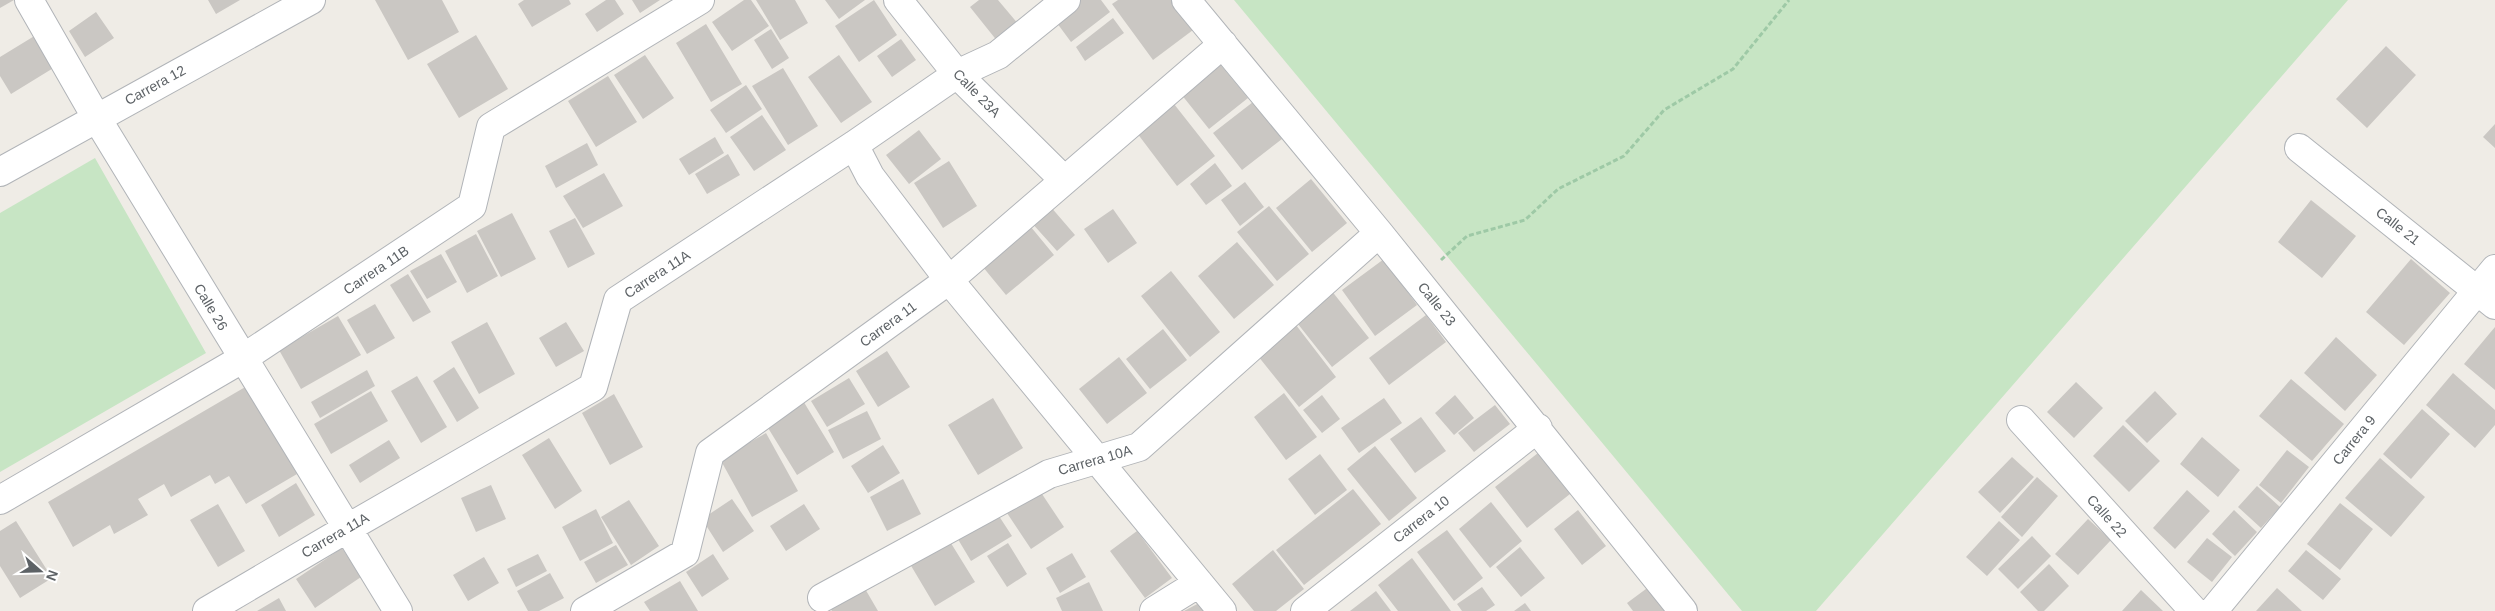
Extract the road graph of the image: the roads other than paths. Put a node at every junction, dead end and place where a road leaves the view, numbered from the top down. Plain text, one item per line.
1 (30, 0) edge
2 (310, 0) edge
3 (700, 0) edge
4 (898, 0) edge
5 (1066, 0) edge
6 (1186, 0) edge
7 (1223, 44) junction
8 (958, 74) junction
9 (96, 117) junction
10 (854, 145) junction
11 (2299, 148) dead end
12 (0, 172) edge
13 (1064, 180) junction
14 (1379, 233) junction
15 (2495, 269) edge
16 (949, 280) junction
17 (2486, 297) edge
18 (242, 359) junction
19 (2021, 420) dead end
20 (1538, 428) junction
21 (1097, 460) junction
22 (0, 500) edge
23 (348, 528) junction
24 (1200, 583) junction
25 (822, 598) dead end
26 (207, 611) edge
27 (398, 611) edge
28 (585, 611) edge
29 (1154, 611) edge
30 (1222, 611) edge
31 (1305, 611) edge
32 (1683, 611) edge
33 (2194, 611) edge
34 (2213, 611) edge

1 - 9 street, Calle 26
2 - 9 street, Carrera 12
3 - 18 street, Carrera 11B
4 - 8 street, Calle 23A
5 - 8 street, Carrera 11A
6 - 7 street, Calle 23
7 - 13 street, Carrera 11
7 - 14 street, Calle 23
8 - 10 street, Carrera 11A
8 - 13 street, Calle 23A
9 - 12 street, Carrera 12
9 - 18 street, Calle 26
10 - 16 street
10 - 23 street, Carrera 11A
11 - 17 street, Calle 21
13 - 16 street, Carrera 11
14 - 20 street, Calle 23
14 - 21 street, Carrera 10A
15 - 17 street, Carrera 9
16 - 21 street
16 - 28 street, Carrera 11
17 - 34 street, Carrera 9
18 - 22 street, Carrera 11B
18 - 23 street, Calle 26
19 - 33 street, Calle 22
20 - 31 street, Carrera 10
20 - 32 street, Calle 23
21 - 24 street
21 - 25 street, Carrera 10A
23 - 26 street, Carrera 11A
23 - 27 street, Calle 26
24 - 29 street
24 - 30 street

